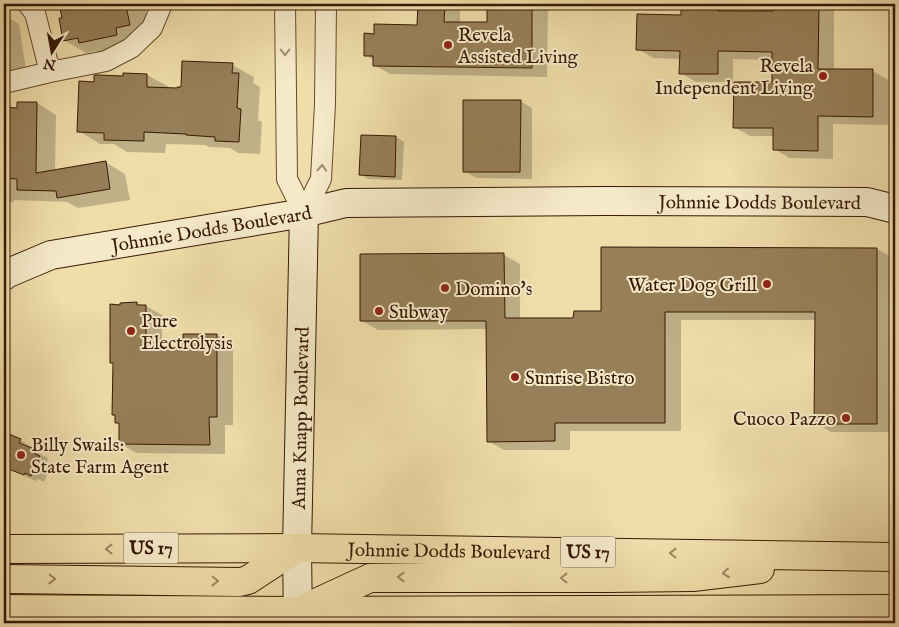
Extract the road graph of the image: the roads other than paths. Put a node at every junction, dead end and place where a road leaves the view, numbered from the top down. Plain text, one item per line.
1 (28, 4) edge
2 (162, 4) edge
3 (285, 4) edge
4 (326, 4) edge
5 (50, 72) junction
6 (4, 83) edge
7 (895, 209) edge
8 (304, 213) junction
9 (4, 276) edge
10 (297, 548) junction
11 (4, 549) edge
12 (887, 557) edge
13 (4, 578) edge
14 (4, 609) edge
15 (895, 609) edge
16 (298, 617) edge

1 - 5 street
2 - 5 street
3 -> 8 street, Anna Knapp Boulevard
8 -> 4 street, Anna Knapp Boulevard
5 - 6 street
7 - 8 street, Johnnie Dodds Boulevard
8 - 9 street, Johnnie Dodds Boulevard
8 - 10 street, Anna Knapp Boulevard
10 -> 11 highway, Johnnie Dodds Boulevard / US 17
12 -> 10 highway, Johnnie Dodds Boulevard / US 17
13 -> 10 highway
10 - 16 street, Anna Knapp Boulevard
12 -> 16 highway
14 - 16 highway
15 - 16 highway

